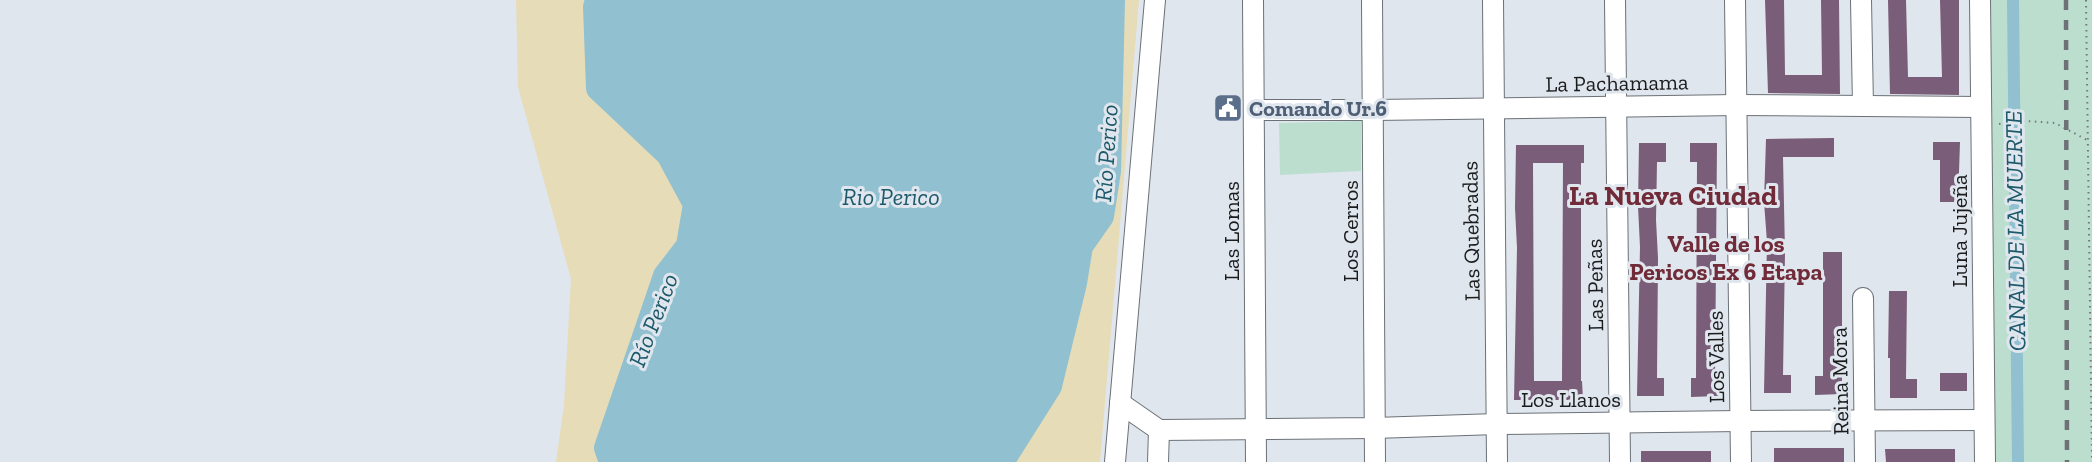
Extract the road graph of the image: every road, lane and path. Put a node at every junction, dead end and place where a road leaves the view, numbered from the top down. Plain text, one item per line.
1 (1155, 0) edge
2 (1253, 0) edge
3 (1372, 0) edge
4 (1493, 0) edge
5 (1615, 0) edge
6 (1735, 0) edge
7 (1861, 0) edge
8 (1980, 0) edge
9 (2086, 0) edge
10 (1737, 105) junction
11 (1617, 106) junction
12 (1863, 106) junction
13 (1980, 107) junction
14 (1493, 109) junction
15 (1254, 110) junction
16 (1374, 110) junction
17 (2005, 123) dead end
18 (2087, 140) junction
19 (1863, 298) dead end
20 (1120, 403) junction
21 (1984, 420) junction
22 (1740, 421) junction
23 (1865, 421) junction
24 (1620, 423) junction
25 (1497, 424) junction
26 (1374, 428) junction
27 (1256, 429) junction
28 (1159, 430) junction
29 (1115, 462) edge
30 (1158, 462) edge
31 (1256, 462) edge
32 (1375, 462) edge
33 (1497, 462) edge
34 (1620, 462) edge
35 (1741, 462) edge
36 (1865, 462) edge
37 (1984, 462) edge
38 (2092, 462) edge

1 - 20 street
2 - 15 street, Las Lomas
3 - 16 street, Los Cerros
4 - 14 street, Las Quebradas
5 - 11 street, Las Peñas
6 - 10 street, Los Valles
7 - 12 street
8 - 13 street, Luna Jujeña
9 - 18 path
10 - 11 street, La Pachamama
10 - 12 street, La Pachamama
10 - 22 street, Los Valles
11 - 14 street, La Pachamama
11 - 24 street, Las Peñas
12 - 13 street, La Pachamama
13 - 21 street, Luna Jujeña
14 - 16 street, La Pachamama
14 - 25 street, Las Quebradas
15 - 16 street, La Pachamama
15 - 27 street, Las Lomas
16 - 26 street, Los Cerros
17 - 18 path
18 - 38 path
19 - 23 street, Reina Mora
20 - 28 street
20 - 29 street
21 - 23 street, Los Llanos
21 - 37 street, Luna Jujeña
22 - 23 street, Los Llanos
22 - 24 street, Los Llanos
22 - 35 street, Los Valles
23 - 36 street, Reina Mora
24 - 25 street, Los Llanos
24 - 34 street, Las Peñas
25 - 26 street, Los Llanos
25 - 33 street, Las Quebradas
26 - 27 street, Los Llanos
26 - 32 street, Los Cerros
27 - 28 street, Los Llanos
27 - 31 street, Las Lomas
28 - 30 street

